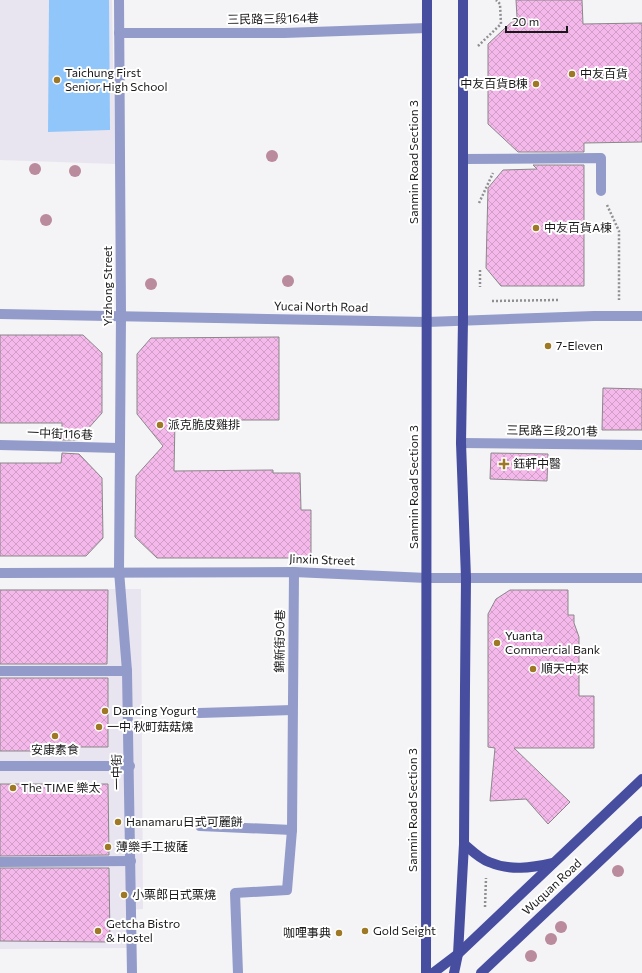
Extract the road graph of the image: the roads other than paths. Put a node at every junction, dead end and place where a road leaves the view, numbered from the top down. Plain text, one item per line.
1 (119, 0) edge
2 (427, 0) edge
3 (463, 0) edge
4 (427, 28) junction
5 (119, 34) junction
6 (463, 159) junction
7 (601, 191) road end
8 (0, 314) edge
9 (121, 315) junction
10 (642, 316) edge
11 (464, 320) junction
12 (427, 322) junction
13 (461, 443) junction
14 (642, 444) edge
15 (0, 445) edge
16 (119, 448) junction
17 (119, 571) junction
18 (294, 572) junction
19 (0, 573) edge
20 (427, 578) junction
21 (466, 578) junction
22 (642, 578) edge
23 (0, 671) edge
24 (127, 671) junction
25 (292, 710) junction
26 (199, 713) dead end
27 (0, 766) edge
28 (130, 766) junction
29 (642, 779) edge
30 (642, 821) edge
31 (200, 826) dead end
32 (292, 830) junction
33 (464, 844) junction
34 (131, 861) junction
35 (0, 862) edge
36 (554, 863) junction
37 (458, 954) junction
38 (132, 973) edge
39 (238, 973) edge
40 (426, 973) edge
41 (433, 973) edge
42 (454, 973) edge
43 (481, 973) edge

1 - 5 street, Yizhong Street
2 - 4 main road, Sanmin Road Section 3
3 - 6 main road
4 - 5 street, 三民路三段164巷
4 - 12 main road, Sanmin Road Section 3
5 - 9 street, Yizhong Street
6 - 7 street
6 - 11 main road
8 - 9 street, Yucai North Road
9 - 12 street, Yucai North Road
9 - 16 street, Yizhong Street
10 - 11 street, Yucai North Road
11 - 12 street, Yucai North Road
11 - 13 main road
12 - 20 main road, Sanmin Road Section 3
13 - 14 street, 三民路三段201巷
13 - 21 main road
15 - 16 street, 一中街116巷
16 - 17 street, Yizhong Street
17 - 18 street, Jinxin Street
17 - 19 street, Jinxin Street
17 - 24 street, 一中街
18 - 20 street, Jinxin Street
18 - 25 street, 錦新街90巷
20 - 21 street, Jinxin Street
20 - 40 main road, Sanmin Road Section 3
21 - 22 street, Jinxin Street
21 - 33 main road
23 - 24 street
24 - 28 street, 一中街
25 - 26 street
25 - 32 street, 錦新街90巷
27 - 28 street
28 - 34 street, 一中街
29 - 36 main road, Wuquan Road
30 - 43 main road, Wuquan Road
31 - 32 street
32 - 39 street, 錦新街90巷
33 - 36 main road
33 - 37 main road
34 - 35 street
34 - 38 street, 一中街
36 - 37 main road, Wuquan Road
37 - 41 main road, Wuquan Road
37 - 42 main road

